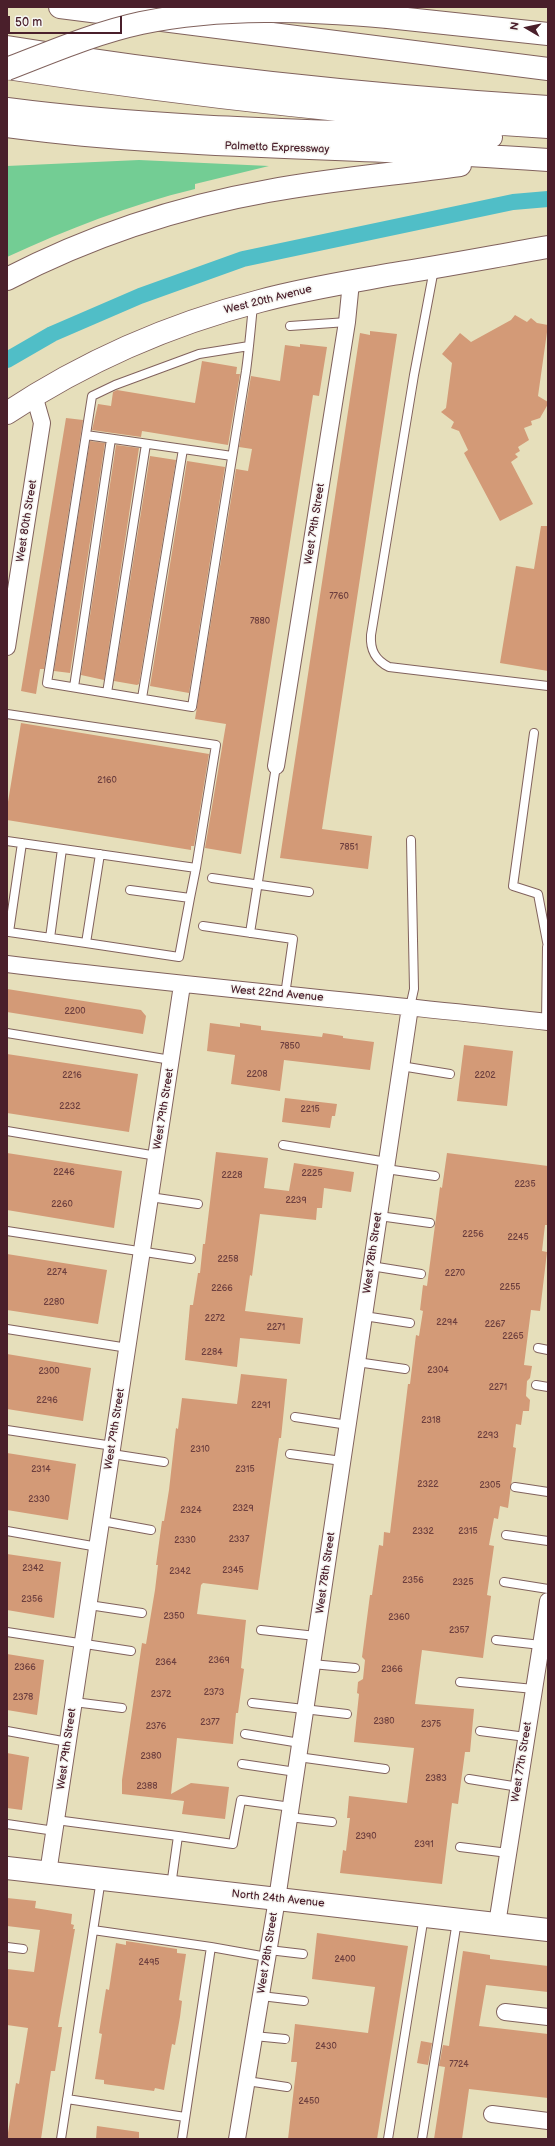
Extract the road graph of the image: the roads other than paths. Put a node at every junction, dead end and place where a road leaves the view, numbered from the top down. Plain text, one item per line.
1 (60, 7) edge
2 (548, 34) edge
3 (7, 47) edge
4 (7, 69) edge
5 (548, 69) edge
6 (548, 107) edge
7 (7, 109) edge
8 (7, 126) edge
9 (548, 127) edge
10 (548, 139) edge
11 (511, 158) junction
12 (548, 160) edge
13 (548, 247) edge
14 (435, 267) junction
15 (7, 279) edge
16 (351, 282) junction
17 (253, 302) junction
18 (347, 322) junction
19 (290, 326) dead end
20 (249, 346) junction
21 (34, 396) junction
22 (7, 413) edge
23 (86, 435) junction
24 (111, 439) junction
25 (146, 444) junction
26 (183, 449) junction
27 (232, 456) junction
28 (11, 593) edge
29 (7, 647) edge
30 (548, 686) edge
31 (74, 687) junction
32 (107, 693) junction
33 (142, 698) junction
34 (7, 714) edge
35 (534, 733) dead end
36 (276, 766) joint
37 (410, 840) dead end
38 (7, 841) edge
39 (22, 843) junction
40 (62, 848) junction
41 (100, 854) junction
42 (196, 868) junction
43 (212, 878) dead end
44 (258, 885) junction
45 (130, 890) dead end
46 (310, 892) dead end
47 (190, 898) junction
48 (203, 926) dead end
49 (250, 933) junction
50 (50, 938) junction
51 (86, 943) junction
52 (547, 947) edge
53 (7, 964) edge
54 (182, 985) junction
55 (285, 995) junction
56 (410, 1006) junction
57 (547, 1022) edge
58 (7, 1033) edge
59 (171, 1060) junction
60 (401, 1066) junction
61 (450, 1074) dead end
62 (7, 1131) edge
63 (283, 1145) dead end
64 (157, 1156) junction
65 (386, 1165) junction
66 (435, 1176) dead end
67 (150, 1197) junction
68 (198, 1204) dead end
69 (379, 1216) junction
70 (430, 1223) dead end
71 (7, 1231) edge
72 (142, 1252) junction
73 (191, 1259) dead end
74 (371, 1266) junction
75 (420, 1274) dead end
76 (364, 1316) junction
77 (410, 1323) dead end
78 (7, 1330) edge
79 (128, 1348) junction
80 (538, 1348) dead end
81 (548, 1350) edge
82 (357, 1362) junction
83 (405, 1369) dead end
84 (536, 1385) dead end
85 (548, 1387) edge
86 (295, 1417) dead end
87 (348, 1424) junction
88 (7, 1430) edge
89 (112, 1450) junction
90 (290, 1454) dead end
91 (342, 1461) junction
92 (164, 1462) dead end
93 (515, 1487) dead end
94 (548, 1492) edge
95 (102, 1522) junction
96 (151, 1530) dead end
97 (7, 1531) edge
98 (506, 1535) dead end
99 (548, 1541) edge
100 (98, 1547) junction
101 (504, 1582) dead end
102 (548, 1589) edge
103 (548, 1601) edge
104 (89, 1605) junction
105 (142, 1613) dead end
106 (546, 1629) edge
107 (262, 1630) dead end
108 (7, 1632) edge
109 (316, 1636) junction
110 (496, 1640) dead end
111 (83, 1644) junction
112 (541, 1645) junction
113 (132, 1651) dead end
114 (312, 1664) junction
115 (355, 1668) dead end
116 (460, 1682) dead end
117 (534, 1690) junction
118 (74, 1702) junction
119 (252, 1704) dead end
120 (122, 1708) dead end
121 (305, 1709) junction
122 (347, 1714) dead end
123 (7, 1731) edge
124 (480, 1731) dead end
125 (245, 1734) dead end
126 (526, 1737) junction
127 (68, 1742) junction
128 (298, 1758) junction
129 (242, 1764) dead end
130 (385, 1769) dead end
131 (469, 1779) dead end
132 (519, 1786) junction
133 (290, 1812) junction
134 (332, 1822) dead end
135 (7, 1824) edge
136 (55, 1826) junction
137 (178, 1836) junction
138 (460, 1847) dead end
139 (508, 1854) junction
140 (7, 1868) edge
141 (48, 1873) junction
142 (101, 1879) junction
143 (171, 1887) junction
144 (277, 1899) junction
145 (425, 1915) junction
146 (457, 1919) junction
147 (497, 1924) junction
148 (93, 1930) junction
149 (548, 1930) edge
150 (7, 1947) edge
151 (211, 1947) junction
152 (23, 1949) dead end
153 (268, 1953) junction
154 (303, 1954) dead end
155 (261, 1996) junction
156 (304, 2001) dead end
157 (506, 2012) dead end
158 (548, 2017) edge
159 (254, 2036) junction
160 (285, 2039) dead end
161 (247, 2081) junction
162 (287, 2087) dead end
163 (67, 2099) junction
164 (492, 2114) dead end
165 (185, 2117) junction
166 (548, 2121) edge
167 (61, 2139) edge
168 (182, 2139) edge
169 (240, 2139) edge
170 (388, 2139) edge
171 (422, 2139) edge

1 - 5 main road
2 - 4 main road, bridge
3 - 6 main road
4 - 9 main road
7 - 10 main road
8 - 11 main road, Palmetto Expressway
11 - 12 main road, Palmetto Expressway
11 - 15 main road
13 - 14 main road, West 20th Avenue
14 - 16 main road, West 20th Avenue
14 - 30 lane
16 - 17 main road, West 20th Avenue
16 - 18 street, West 79th Street
17 - 20 lane
17 - 21 main road, West 20th Avenue
18 - 19 lane
18 - 36 street, West 79th Street
20 - 23 lane
20 - 27 lane
21 - 22 main road, West 20th Avenue
21 - 28 street, West 80th Street
23 - 24 lane
23 - 31 lane
24 - 25 lane
24 - 31 lane
25 - 26 lane
25 - 32 lane
26 - 27 lane
26 - 33 lane
27 - 33 lane
28 - 29 street, West 80th Street
31 - 32 lane
32 - 33 lane
34 - 42 lane
35 - 52 lane
36 - 44 lane
37 - 56 lane
38 - 39 lane
39 - 40 lane
39 - 50 lane
40 - 41 lane
40 - 50 lane
41 - 42 lane
41 - 51 lane
42 - 47 lane
43 - 44 lane
44 - 46 lane
44 - 49 lane
45 - 47 lane
47 - 51 lane
48 - 49 lane
49 - 55 lane
50 - 51 lane
52 - 57 lane
53 - 54 street, West 22nd Avenue
54 - 55 street, West 22nd Avenue
54 - 59 street, West 79th Street
55 - 56 street, West 22nd Avenue
56 - 57 street, West 22nd Avenue
56 - 60 street, West 78th Street
58 - 59 lane
59 - 64 street, West 79th Street
60 - 61 lane
60 - 65 street, West 78th Street
62 - 64 lane
63 - 65 lane
64 - 67 street, West 79th Street
65 - 66 lane
65 - 69 street, West 78th Street
67 - 68 lane
67 - 72 street, West 79th Street
69 - 70 lane
69 - 74 street, West 78th Street
71 - 72 lane
72 - 73 lane
72 - 79 street, West 79th Street
74 - 75 lane
74 - 76 street, West 78th Street
76 - 77 lane
76 - 82 street, West 78th Street
78 - 79 lane
79 - 89 street, West 79th Street
80 - 81 lane
82 - 83 lane
82 - 87 street, West 78th Street
84 - 85 lane
86 - 87 lane
87 - 91 street, West 78th Street
88 - 89 lane
89 - 92 lane
89 - 95 street, West 79th Street
90 - 91 lane
91 - 109 street, West 78th Street
93 - 94 lane
95 - 96 lane
95 - 100 street, West 79th Street
97 - 100 lane
98 - 99 lane
100 - 104 street, West 79th Street
101 - 102 lane
103 - 106 street, West 77th Street
104 - 105 lane
104 - 111 street, West 79th Street
106 - 112 street, West 77th Street
107 - 109 lane
108 - 111 lane
109 - 114 street, West 78th Street
110 - 112 lane
111 - 113 lane
111 - 118 street, West 79th Street
112 - 117 street, West 77th Street
114 - 115 lane
114 - 121 street, West 78th Street
116 - 117 lane
117 - 126 street, West 77th Street
118 - 120 lane
118 - 127 street, West 79th Street
119 - 121 lane
121 - 122 lane
121 - 128 street, West 78th Street
123 - 127 lane
124 - 126 lane
125 - 128 lane
126 - 132 street, West 77th Street
127 - 136 street, West 79th Street
128 - 129 lane
128 - 130 lane
128 - 133 street, West 78th Street
131 - 132 lane
132 - 139 street, West 77th Street
133 - 134 lane
133 - 137 lane
133 - 144 street, West 78th Street
135 - 136 lane
136 - 137 lane
136 - 141 street, West 79th Street
137 - 143 lane
138 - 139 lane
139 - 147 street, West 77th Street
140 - 141 main road, North 24th Avenue
141 - 142 main road, North 24th Avenue
142 - 143 main road, North 24th Avenue
142 - 148 lane
143 - 144 main road, North 24th Avenue
144 - 145 main road, North 24th Avenue
144 - 153 street, West 78th Street
145 - 146 main road, North 24th Avenue
145 - 170 lane
146 - 147 main road, North 24th Avenue
146 - 171 lane
147 - 149 main road, North 24th Avenue
148 - 151 lane
148 - 163 lane
150 - 152 lane
151 - 153 lane
151 - 165 lane
153 - 154 lane
153 - 155 street, West 78th Street
155 - 156 lane
155 - 159 street, West 78th Street
157 - 158 street
159 - 160 lane
159 - 161 street, West 78th Street
161 - 162 lane
161 - 169 street, West 78th Street
163 - 165 lane
163 - 167 lane
164 - 166 street
165 - 168 lane

